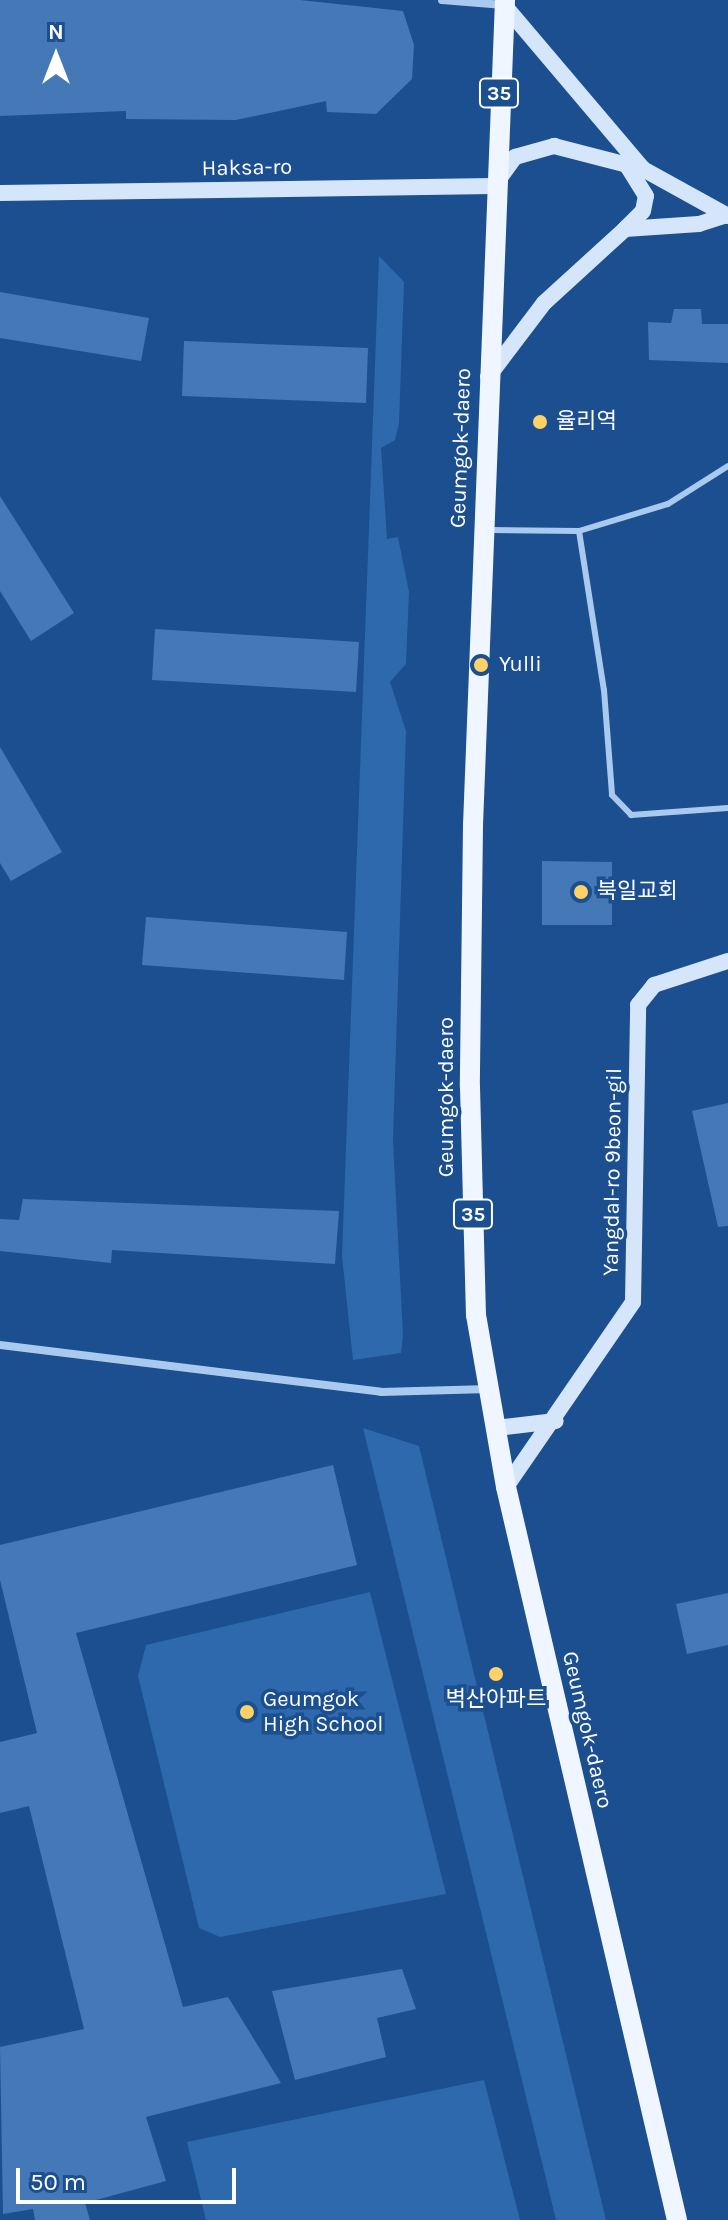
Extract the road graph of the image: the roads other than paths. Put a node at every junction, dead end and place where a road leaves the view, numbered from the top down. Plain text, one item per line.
1 (442, 0) edge
2 (505, 2) edge
3 (626, 163) junction
4 (643, 169) junction
5 (494, 186) junction
6 (0, 193) edge
7 (727, 216) edge
8 (625, 229) junction
9 (487, 378) junction
10 (728, 466) edge
11 (482, 530) junction
12 (579, 531) junction
13 (728, 808) edge
14 (728, 961) edge
15 (0, 1345) edge
16 (490, 1389) junction
17 (556, 1421) junction
18 (496, 1428) junction
19 (506, 1487) junction
20 (677, 2220) edge

1 - 2 street
2 - 4 main road
2 - 5 main road, Geumgok-daero / 35
3 - 4 main road
3 - 5 main road
3 - 8 main road
4 - 7 main road
5 - 6 main road, Haksa-ro
5 - 9 main road, Geumgok-daero / 35
7 - 8 main road
8 - 9 main road
9 - 11 main road, Geumgok-daero / 35
10 - 12 lane
11 - 12 lane
11 - 16 main road, Geumgok-daero / 35
12 - 13 lane
14 - 17 main road, Yangdal-ro 9beon-gil
15 - 16 street
16 - 18 main road, Geumgok-daero / 35
17 - 18 main road
17 - 19 main road, Yangdal-ro 9beon-gil
18 - 19 main road, Geumgok-daero / 35
19 - 20 main road, Geumgok-daero / 35

